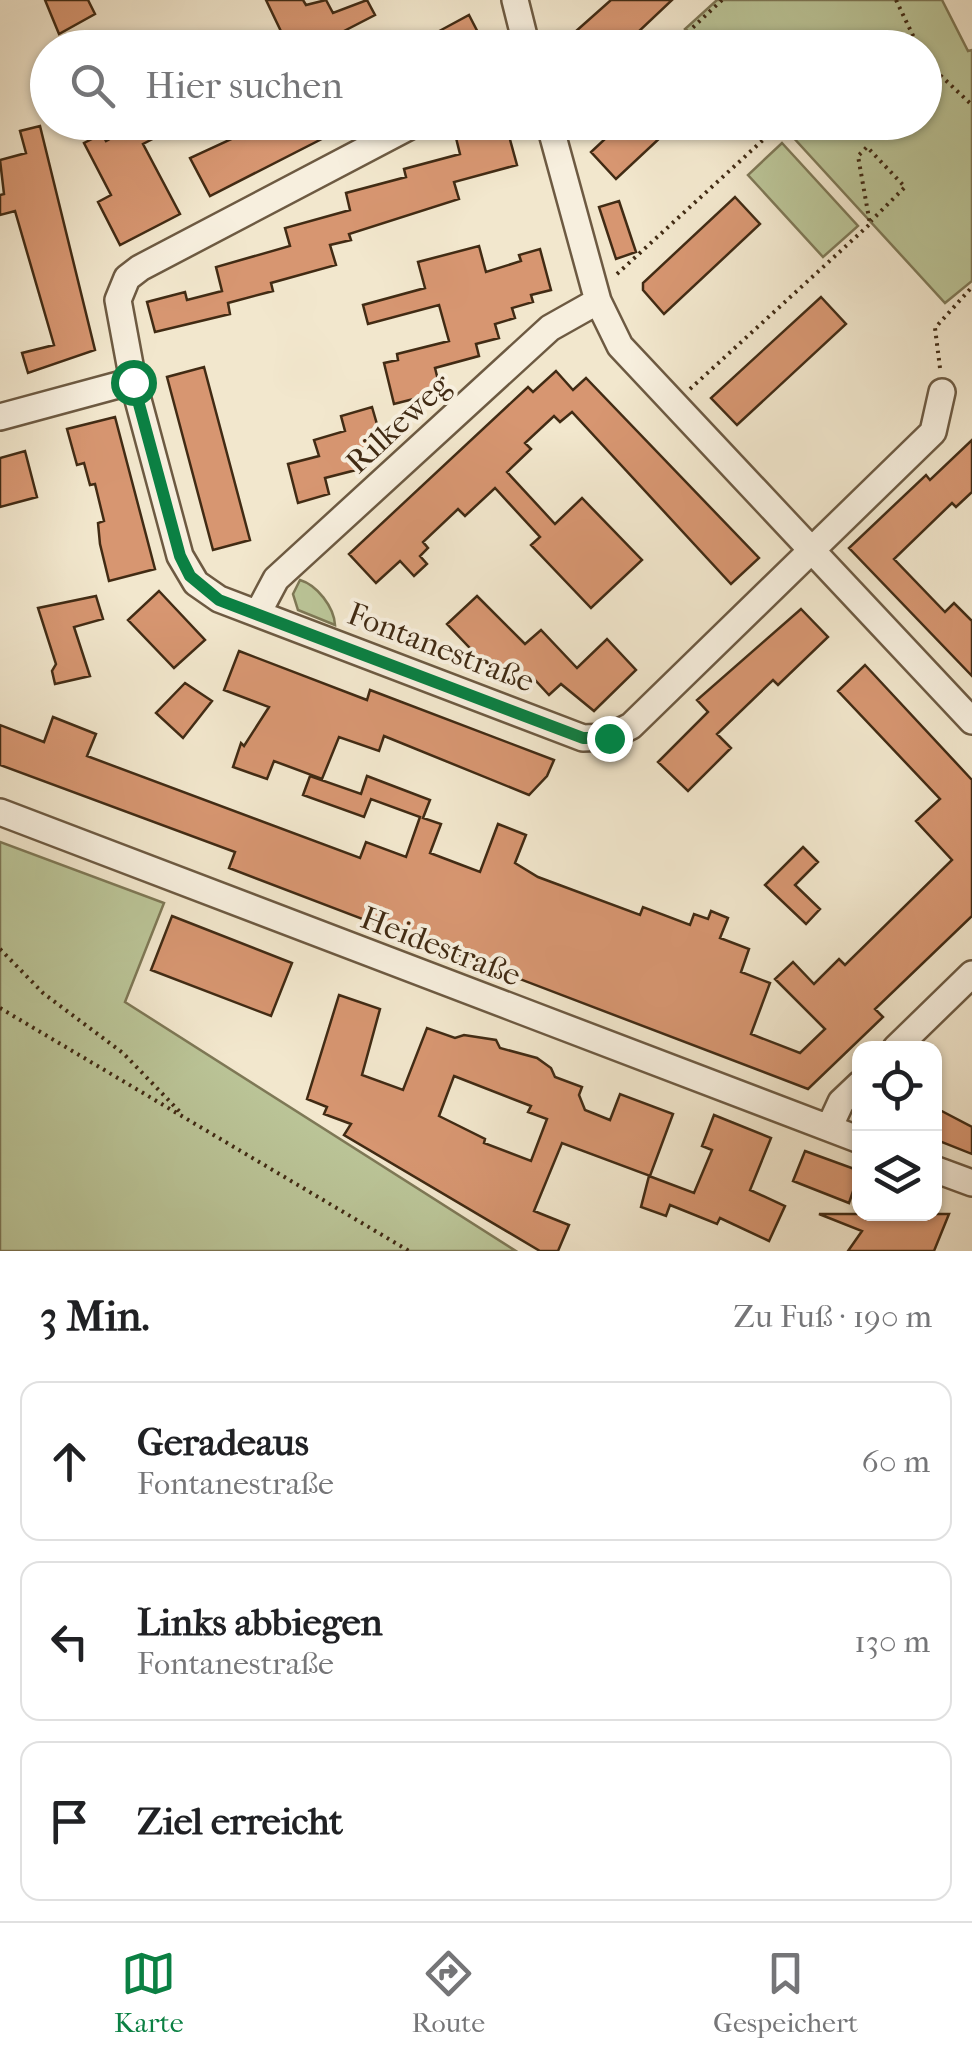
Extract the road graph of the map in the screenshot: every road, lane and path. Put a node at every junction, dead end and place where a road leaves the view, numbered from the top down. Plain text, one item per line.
1 (515, 0) edge
2 (722, 0) edge
3 (896, 0) edge
4 (522, 30) edge
5 (690, 30) edge
6 (910, 30) edge
7 (942, 77) edge
8 (972, 105) edge
9 (384, 140) edge
10 (553, 140) edge
11 (763, 140) dead end
12 (871, 221) junction
13 (972, 287) edge
14 (596, 298) junction
15 (133, 382) junction
16 (942, 392) joint
17 (671, 406) junction
18 (0, 417) edge
19 (810, 553) junction
20 (259, 611) junction
21 (972, 721) edge
22 (0, 812) edge
23 (0, 949) edge
24 (972, 974) edge
25 (0, 1008) edge
26 (903, 1041) edge
27 (852, 1092) edge
28 (186, 1118) junction
29 (829, 1128) junction
30 (852, 1137) edge
31 (942, 1172) edge
32 (972, 1183) edge
33 (410, 1251) edge

1 - 4 street
2 - 5 path
3 - 6 path
7 - 8 path
9 - 15 street, Fontanestraße
10 - 14 street
11 - 14 path
12 - 12 path
12 - 17 path
13 - 16 path
14 - 17 street
14 - 20 street, Rilkeweg
15 - 18 street
15 - 20 street, Fontanestraße
16 - 19 street, Fontanestraße
17 - 19 street
19 - 20 street, Fontanestraße
19 - 21 street
22 - 29 street, Heidestraße
23 - 28 path
24 - 26 street
25 - 28 path
27 - 29 street
28 - 33 path
29 - 30 street, Heidestraße
31 - 32 street

